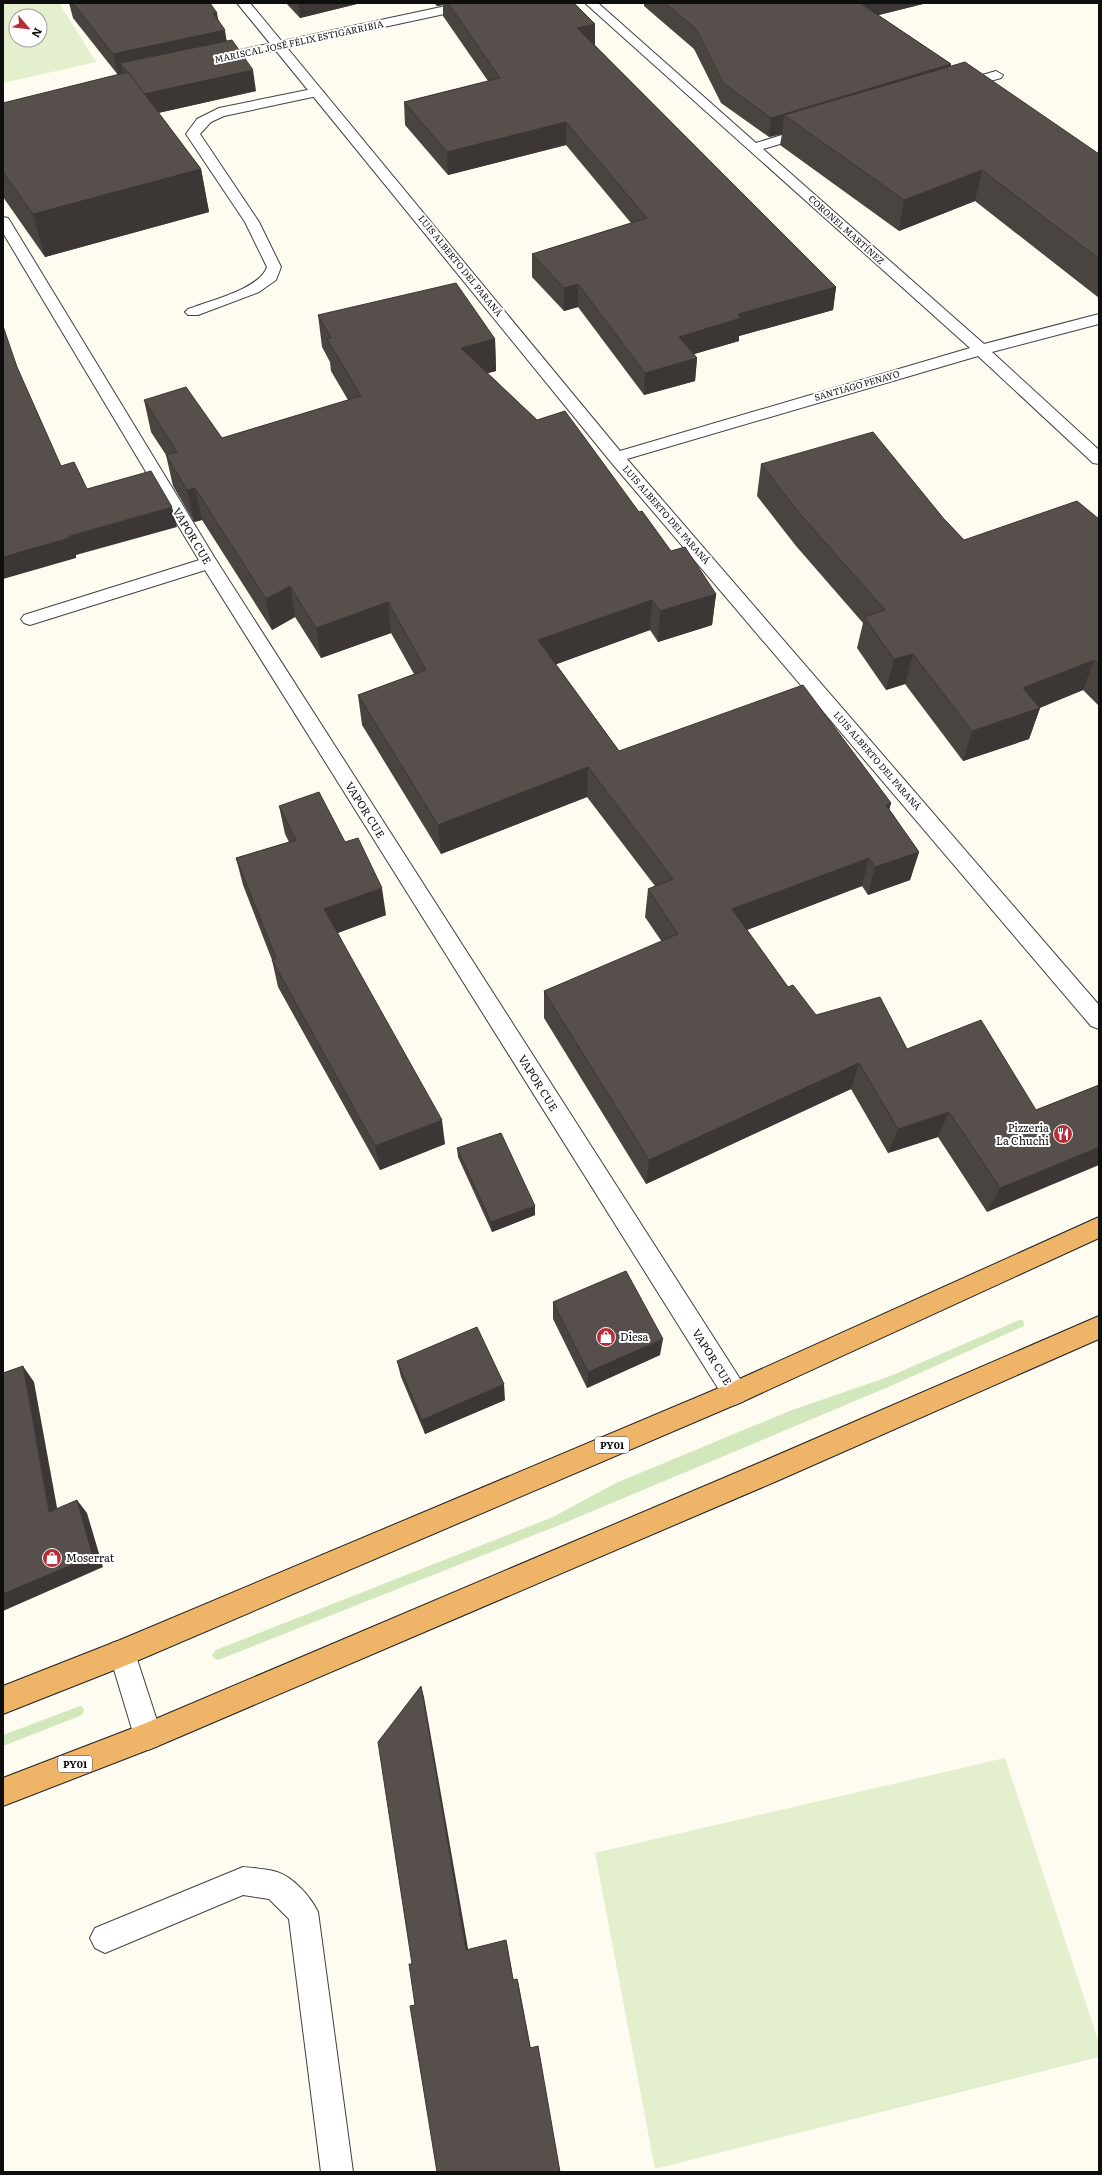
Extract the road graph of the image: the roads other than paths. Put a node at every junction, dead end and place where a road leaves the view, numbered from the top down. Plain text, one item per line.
1 (243, 3) edge
2 (477, 3) edge
3 (591, 3) edge
4 (279, 46) junction
5 (202, 62) edge
6 (996, 75) dead end
7 (943, 91) edge
8 (317, 92) junction
9 (822, 127) edge
10 (753, 148) junction
11 (3, 221) edge
12 (193, 312) dead end
13 (1099, 319) edge
14 (981, 350) junction
15 (616, 457) junction
16 (1099, 458) edge
17 (209, 563) junction
18 (30, 619) dead end
19 (1099, 1020) edge
20 (1099, 1227) edge
21 (1098, 1331) edge
22 (735, 1393) junction
23 (122, 1653) junction
24 (3, 1700) edge
25 (148, 1736) junction
26 (3, 1792) edge
27 (105, 1938) dead end
28 (337, 2172) edge

1 - 4 street, LUIS ALBERTO DEL PARANÁ
2 - 4 street, MARISCAL JOSÉ FÉLIX ESTIGARRIBIA
3 - 10 street, CORONEL MARTÍNEZ
4 - 5 street, MARISCAL JOSÉ FÉLIX ESTIGARRIBIA
4 - 8 street, LUIS ALBERTO DEL PARANÁ
6 - 7 street
8 - 12 street
8 - 15 street, LUIS ALBERTO DEL PARANÁ
9 - 10 street
10 - 14 street, CORONEL MARTÍNEZ
11 - 17 street, VAPOR CUE
13 - 14 street, SANTIAGO PENAYO
14 - 15 street, SANTIAGO PENAYO
14 - 16 street, CORONEL MARTÍNEZ
15 - 19 street, LUIS ALBERTO DEL PARANÁ
17 - 18 street
17 - 22 street, VAPOR CUE
20 - 22 highway, PY01
21 - 25 highway, PY01
22 - 23 highway, PY01
23 - 24 highway, PY01
23 - 25 street
25 - 26 highway, PY01
27 - 28 street

